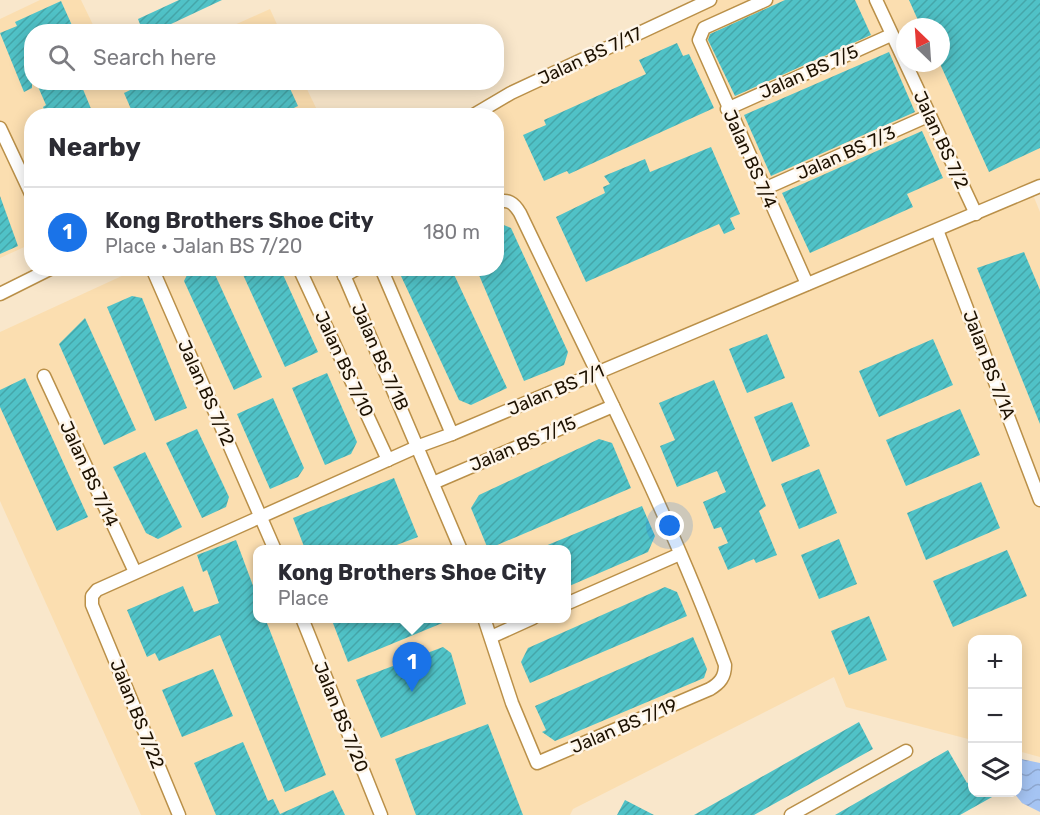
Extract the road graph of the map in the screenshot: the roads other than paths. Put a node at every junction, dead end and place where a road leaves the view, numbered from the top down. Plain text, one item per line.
1 (710, 0) edge
2 (766, 0) edge
3 (876, 0) edge
4 (891, 35) junction
5 (486, 108) edge
6 (728, 109) junction
7 (928, 116) junction
8 (0, 128) edge
9 (24, 179) edge
10 (1040, 186) edge
11 (764, 189) junction
12 (504, 202) edge
13 (976, 214) junction
14 (937, 230) junction
15 (36, 276) edge
16 (156, 276) edge
17 (303, 276) edge
18 (345, 276) edge
19 (384, 276) edge
20 (807, 284) junction
21 (0, 294) edge
22 (596, 373) junction
23 (44, 376) dead end
24 (613, 406) junction
25 (452, 434) junction
26 (418, 446) junction
27 (388, 460) junction
28 (433, 483) junction
29 (1040, 500) edge
30 (262, 516) junction
31 (273, 545) edge
32 (459, 545) edge
33 (680, 554) junction
34 (135, 572) junction
35 (571, 602) edge
36 (95, 613) joint
37 (304, 623) edge
38 (486, 623) edge
39 (522, 623) edge
40 (491, 637) junction
41 (906, 751) dead end
42 (179, 815) edge
43 (381, 815) edge
44 (791, 815) edge

1 - 5 street, Jalan BS 7/17
2 - 6 street, Jalan BS 7/4
3 - 4 street, Jalan BS 7/2
4 - 6 street, Jalan BS 7/5
4 - 7 street, Jalan BS 7/2
6 - 11 street, Jalan BS 7/4
7 - 11 street, Jalan BS 7/3
7 - 13 street, Jalan BS 7/2
8 - 9 street
10 - 13 street, Jalan BS 7/1
11 - 20 street, Jalan BS 7/4
12 - 22 street
13 - 14 street, Jalan BS 7/1
14 - 20 street, Jalan BS 7/1
14 - 29 street, Jalan BS 7/1A
15 - 21 street
16 - 30 street, Jalan BS 7/12
17 - 27 street, Jalan BS 7/10
18 - 26 street, Jalan BS 7/1B
19 - 25 street, Jalan BS 7/1B
20 - 22 street, Jalan BS 7/1
22 - 24 street
22 - 25 street, Jalan BS 7/1
23 - 34 street, Jalan BS 7/14
24 - 28 street, Jalan BS 7/15
24 - 33 street
25 - 26 street, Jalan BS 7/1
26 - 27 street, Jalan BS 7/1
26 - 28 street, Jalan BS 7/1B
27 - 30 street, Jalan BS 7/1
28 - 32 street, Jalan BS 7/1B
30 - 31 street
30 - 34 street, Jalan BS 7/1
33 - 35 street
33 - 40 street, Jalan BS 7/19
34 - 36 street, Jalan BS 7/1
36 - 42 street, Jalan BS 7/22
37 - 43 street, Jalan BS 7/20
38 - 40 street
39 - 40 street
41 - 44 street

